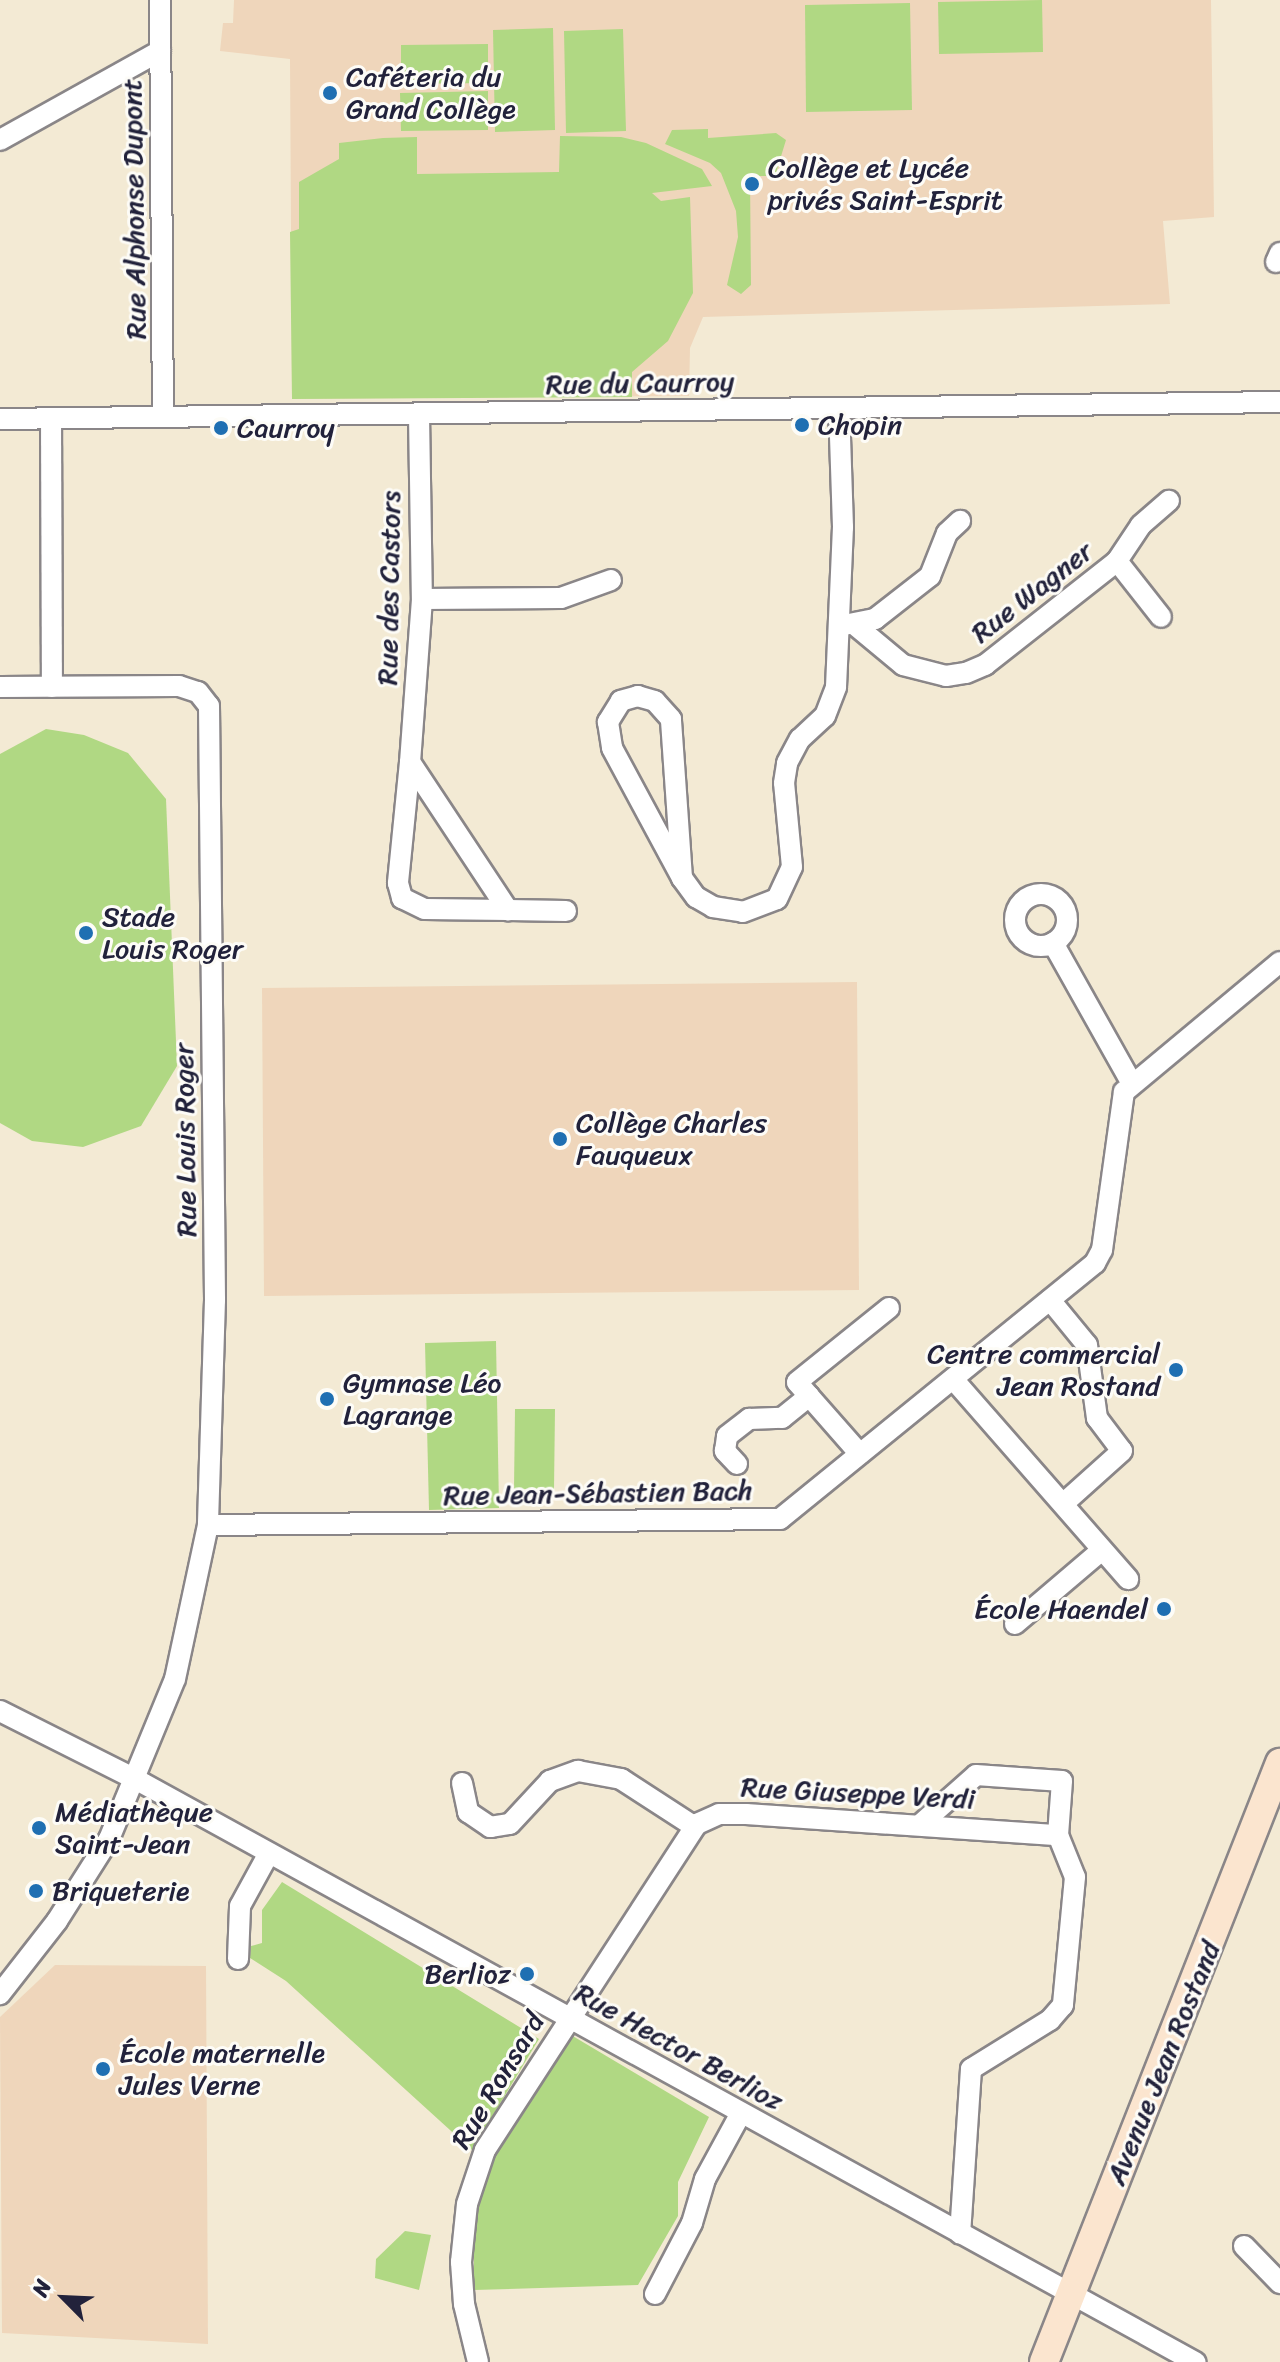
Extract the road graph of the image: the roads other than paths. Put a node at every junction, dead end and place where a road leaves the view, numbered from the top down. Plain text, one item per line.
1 (160, 0) edge
2 (160, 51) junction
3 (0, 140) edge
4 (1280, 402) edge
5 (839, 408) junction
6 (419, 415) junction
7 (163, 417) junction
8 (51, 418) junction
9 (0, 419) edge
10 (1169, 501) dead end
11 (960, 521) dead end
12 (1117, 561) junction
13 (611, 580) dead end
14 (422, 599) junction
15 (1161, 617) dead end
16 (848, 625) junction
17 (0, 687) edge
18 (52, 687) junction
19 (410, 762) junction
20 (682, 878) junction
21 (508, 910) junction
22 (566, 911) dead end
23 (1053, 943) dead end
24 (1280, 962) edge
25 (1131, 1082) junction
26 (1050, 1300) junction
27 (889, 1308) dead end
28 (953, 1379) junction
29 (809, 1396) junction
30 (860, 1454) junction
31 (737, 1464) dead end
32 (1063, 1504) junction
33 (208, 1525) junction
34 (1102, 1550) junction
35 (1128, 1579) dead end
36 (1015, 1624) dead end
37 (0, 1711) edge
38 (1280, 1763) edge
39 (137, 1780) junction
40 (462, 1783) dead end
41 (922, 1823) junction
42 (695, 1827) junction
43 (1058, 1835) junction
44 (269, 1853) junction
45 (238, 1959) dead end
46 (0, 1994) edge
47 (569, 2018) junction
48 (741, 2113) junction
49 (960, 2234) junction
50 (1244, 2246) dead end
51 (1280, 2283) edge
52 (655, 2294) dead end
53 (1071, 2295) junction
54 (1191, 2361) edge
55 (478, 2362) edge
56 (1044, 2362) edge

1 - 2 street, Rue Alphonse Dupont
2 - 3 street
2 - 7 street, Rue Alphonse Dupont
4 - 5 street, Rue du Caurroy
5 - 6 street, Rue du Caurroy
5 - 16 street
6 - 7 street, Rue du Caurroy
6 - 14 street, Rue des Castors
7 - 8 street, Rue du Caurroy
8 - 9 street, Rue du Caurroy
8 - 18 street
10 - 12 street, Rue Wagner
11 - 16 street
12 - 15 street, Rue Wagner
12 - 16 street, Rue Wagner
13 - 14 street
14 - 19 street, Rue des Castors
16 - 20 street
17 - 18 street, Rue Louis Roger
18 - 33 street, Rue Louis Roger
19 - 21 street
19 - 21 street, Rue des Castors
20 - 20 street
21 - 22 street, Rue des Castors
23 - 25 street
24 - 25 street
25 - 26 street, Rue Jean-Sébastien Bach
26 - 28 street, Rue Jean-Sébastien Bach
26 - 32 street
27 - 29 street
28 - 30 street, Rue Jean-Sébastien Bach
28 - 32 street
29 - 30 street
29 - 31 street
30 - 33 street, Rue Jean-Sébastien Bach
32 - 34 street
33 - 39 street, Rue Louis Roger
34 - 35 street
34 - 36 street
37 - 39 street, Rue Hector Berlioz
38 - 53 street, Avenue Jean Rostand
39 - 44 street, Rue Hector Berlioz
39 - 46 street, Rue Louis Roger
40 - 42 street
41 - 42 street, Rue Giuseppe Verdi
41 - 43 street, Rue Giuseppe Verdi
41 - 43 street
42 - 47 street
43 - 49 street
44 - 45 street
44 - 47 street, Rue Hector Berlioz
47 - 48 street, Rue Hector Berlioz
47 - 55 street, Rue Ronsard
48 - 49 street, Rue Hector Berlioz
48 - 52 street
49 - 53 street, Rue Hector Berlioz
50 - 51 street
53 - 54 street, Rue Hector Berlioz
53 - 56 street, Avenue Jean Rostand

